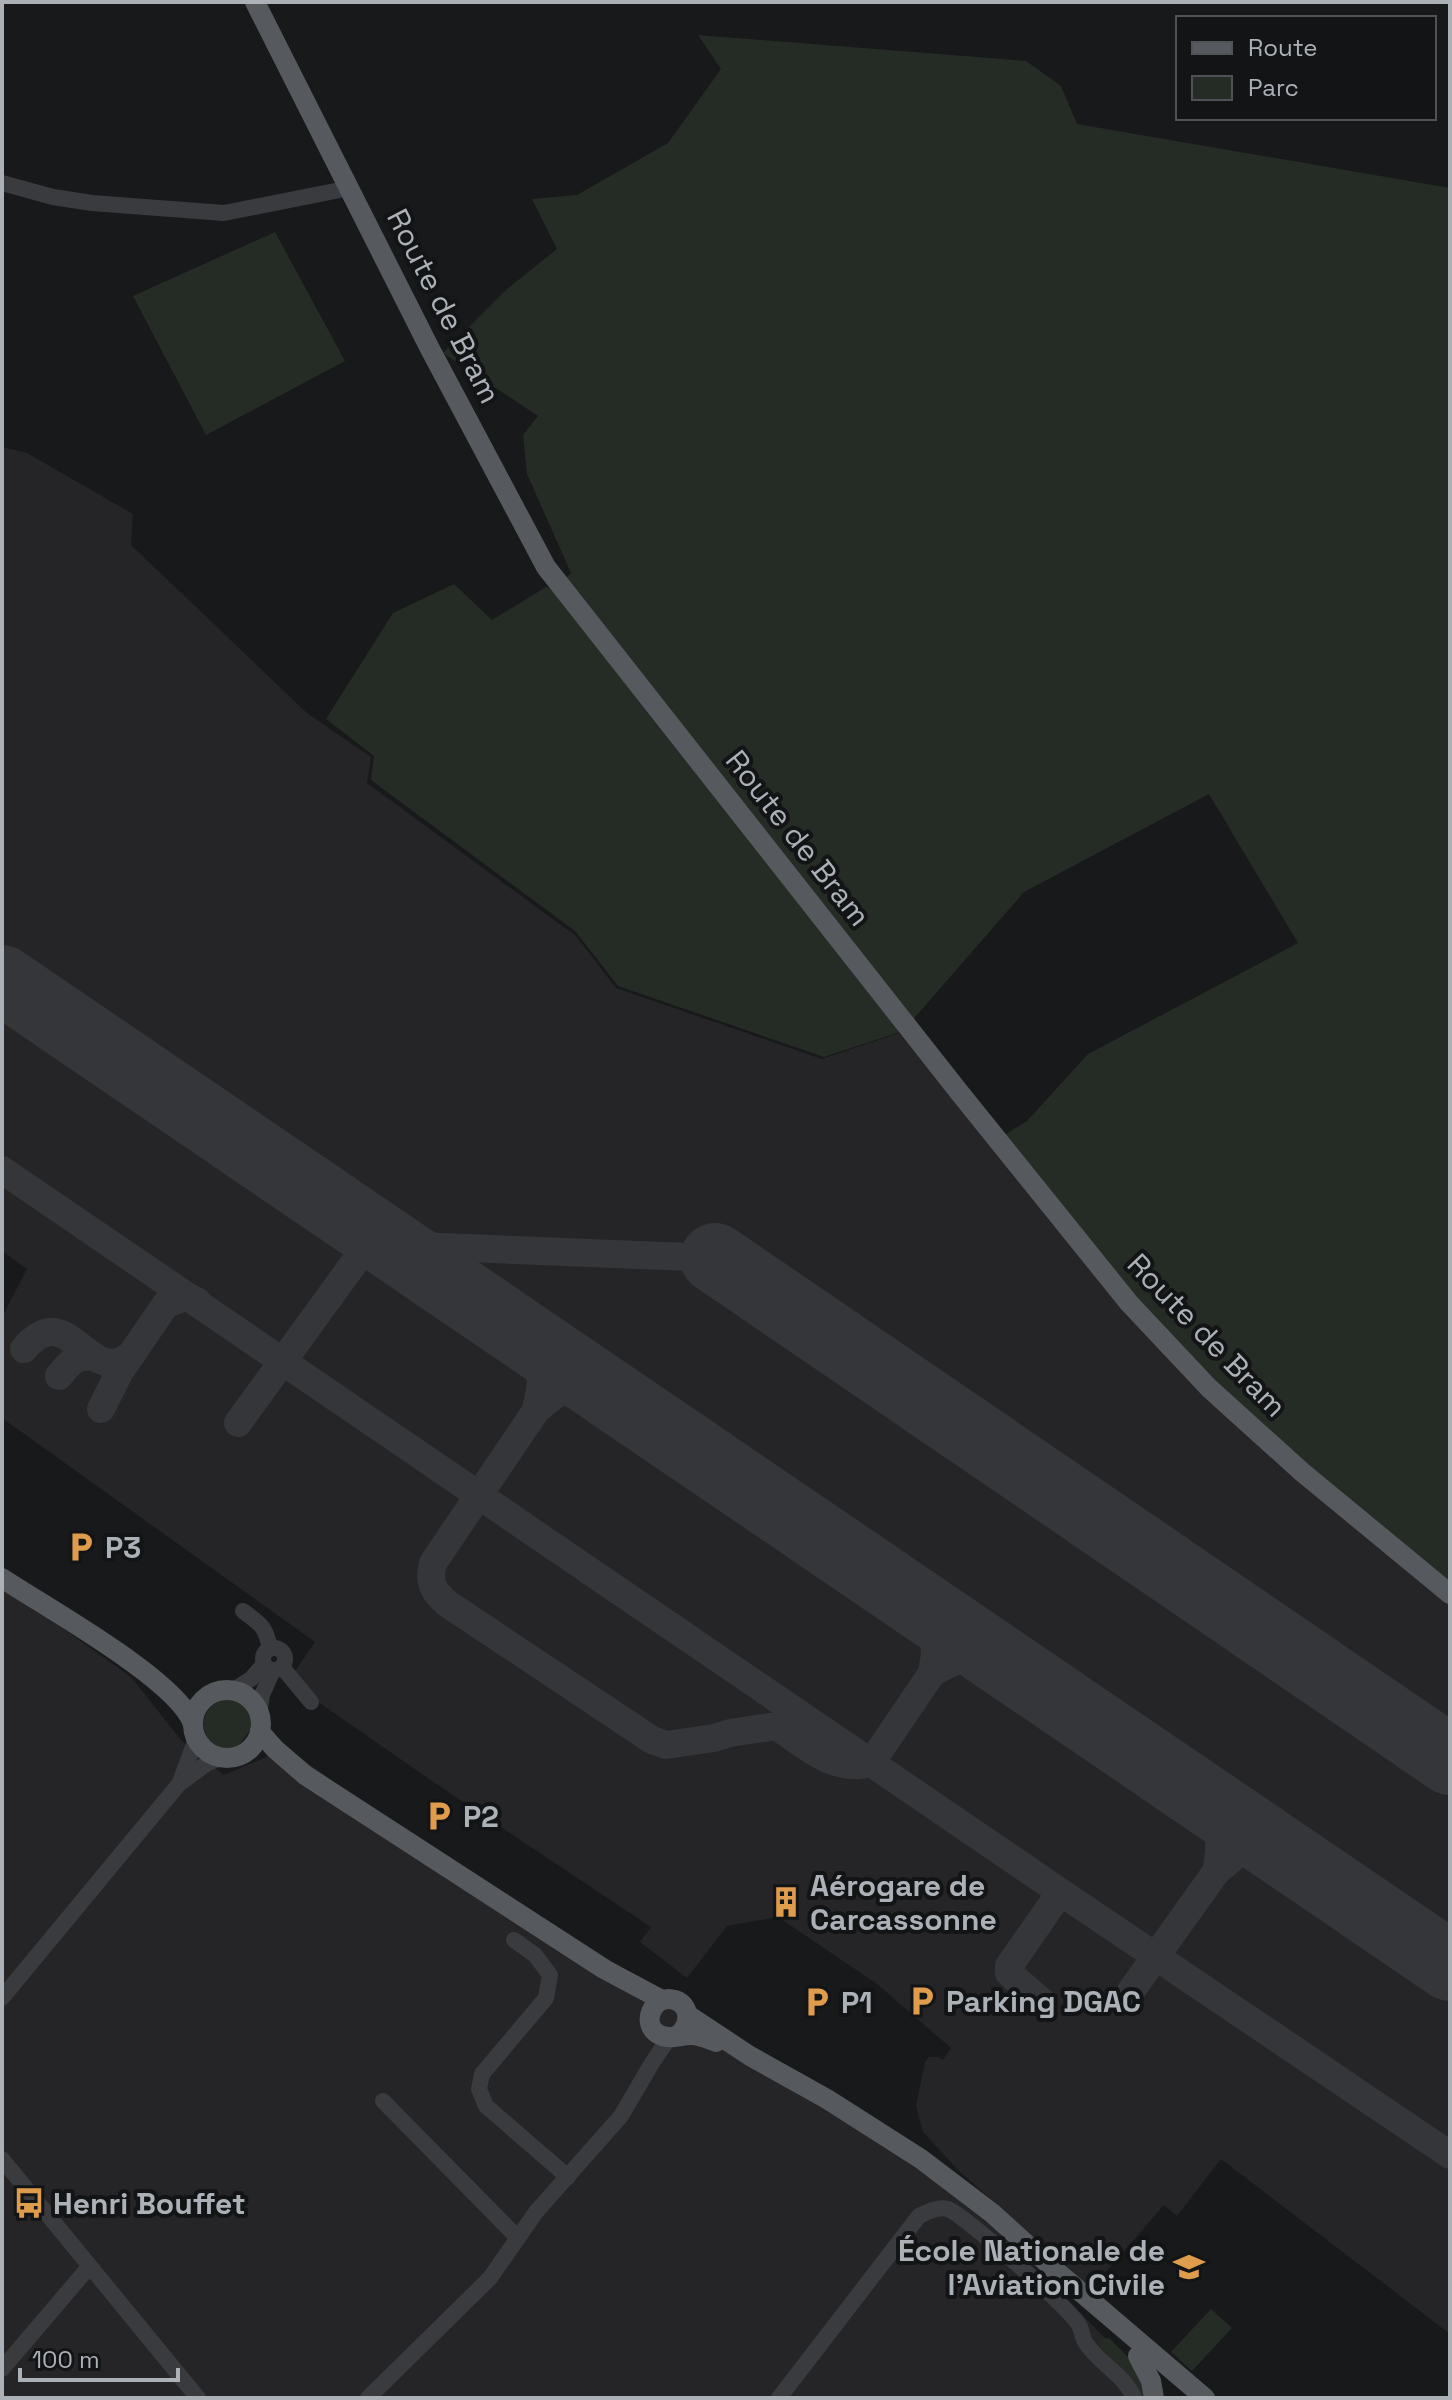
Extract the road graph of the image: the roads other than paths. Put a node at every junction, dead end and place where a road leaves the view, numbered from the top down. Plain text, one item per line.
1 (255, 2) edge
2 (2, 183) edge
3 (350, 188) junction
4 (2, 1578) edge
5 (1450, 1594) edge
6 (243, 1611) dead end
7 (272, 1662) junction
8 (138, 1666) junction
9 (232, 1691) junction
10 (211, 1694) junction
11 (311, 1702) dead end
12 (260, 1723) junction
13 (194, 1732) junction
14 (246, 1753) junction
15 (220, 1758) junction
16 (305, 1775) junction
17 (179, 1784) junction
18 (514, 1940) dead end
19 (2, 1998) edge
20 (688, 2015) junction
21 (663, 2024) junction
22 (750, 2056) junction
23 (383, 2101) dead end
24 (2, 2159) edge
25 (568, 2177) junction
26 (518, 2238) junction
27 (89, 2267) junction
28 (1055, 2270) junction
29 (1138, 2356) junction
30 (2, 2369) edge
31 (198, 2398) edge
32 (368, 2398) edge
33 (779, 2398) edge
34 (1134, 2398) edge
35 (1154, 2398) edge
36 (1190, 2398) edge
37 (1205, 2398) edge

1 - 3 main road, Route de Bram
2 - 3 street
3 - 5 main road, Route de Bram
4 - 8 main road
6 - 7 street
7 - 9 street
7 - 11 street
7 - 12 street
8 - 10 main road
8 - 13 main road
9 - 10 main road
9 - 12 main road
10 - 13 main road
12 - 14 main road
12 - 16 main road
13 - 15 main road
13 - 17 street
14 - 15 main road
14 - 16 main road
15 - 17 street
16 - 21 main road
17 - 19 street
18 - 25 street
20 - 21 main road
20 - 21 main road
20 - 22 main road
21 - 22 main road
21 - 25 street
22 - 28 main road
23 - 26 street
24 - 27 street
25 - 26 street
26 - 32 street
27 - 30 street
27 - 31 street
28 - 29 main road
28 - 37 main road
29 - 35 main road
29 - 36 main road
33 - 34 street

